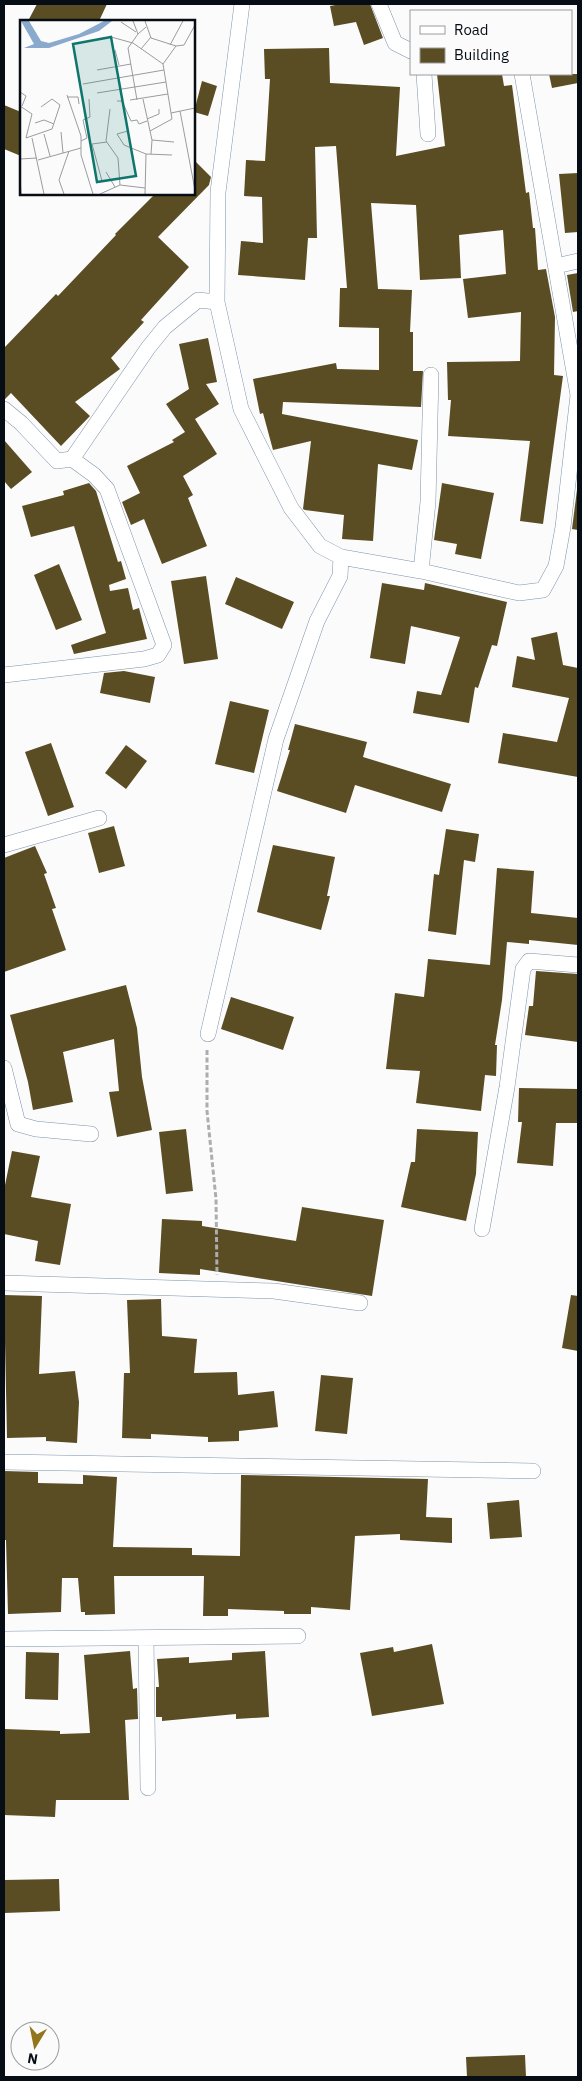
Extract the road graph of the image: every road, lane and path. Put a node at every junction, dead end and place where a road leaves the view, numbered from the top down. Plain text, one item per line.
1 (242, 4) edge
2 (379, 4) edge
3 (410, 50) edge
4 (424, 75) edge
5 (522, 75) edge
6 (428, 134) dead end
7 (578, 262) edge
8 (556, 266) junction
9 (217, 302) junction
10 (431, 375) dead end
11 (4, 409) edge
12 (72, 459) junction
13 (341, 558) junction
14 (420, 571) junction
15 (4, 675) edge
16 (99, 818) dead end
17 (4, 845) edge
18 (578, 964) edge
19 (208, 1034) joint
20 (4, 1068) edge
21 (91, 1134) dead end
22 (482, 1229) dead end
23 (4, 1283) edge
24 (217, 1289) junction
25 (360, 1303) dead end
26 (4, 1462) edge
27 (533, 1471) dead end
28 (298, 1636) dead end
29 (146, 1638) junction
30 (4, 1639) edge
31 (148, 1788) dead end

1 - 9 street
2 - 3 street
4 - 6 street
5 - 8 street
7 - 8 street
8 - 14 street
9 - 12 street
9 - 13 street
10 - 14 street
11 - 12 street
12 - 15 street
13 - 14 street
13 - 19 street
16 - 17 street
18 - 22 street
19 - 24 path
20 - 21 street
23 - 24 street
24 - 25 street
26 - 27 street
28 - 29 street
29 - 30 street
29 - 31 street

